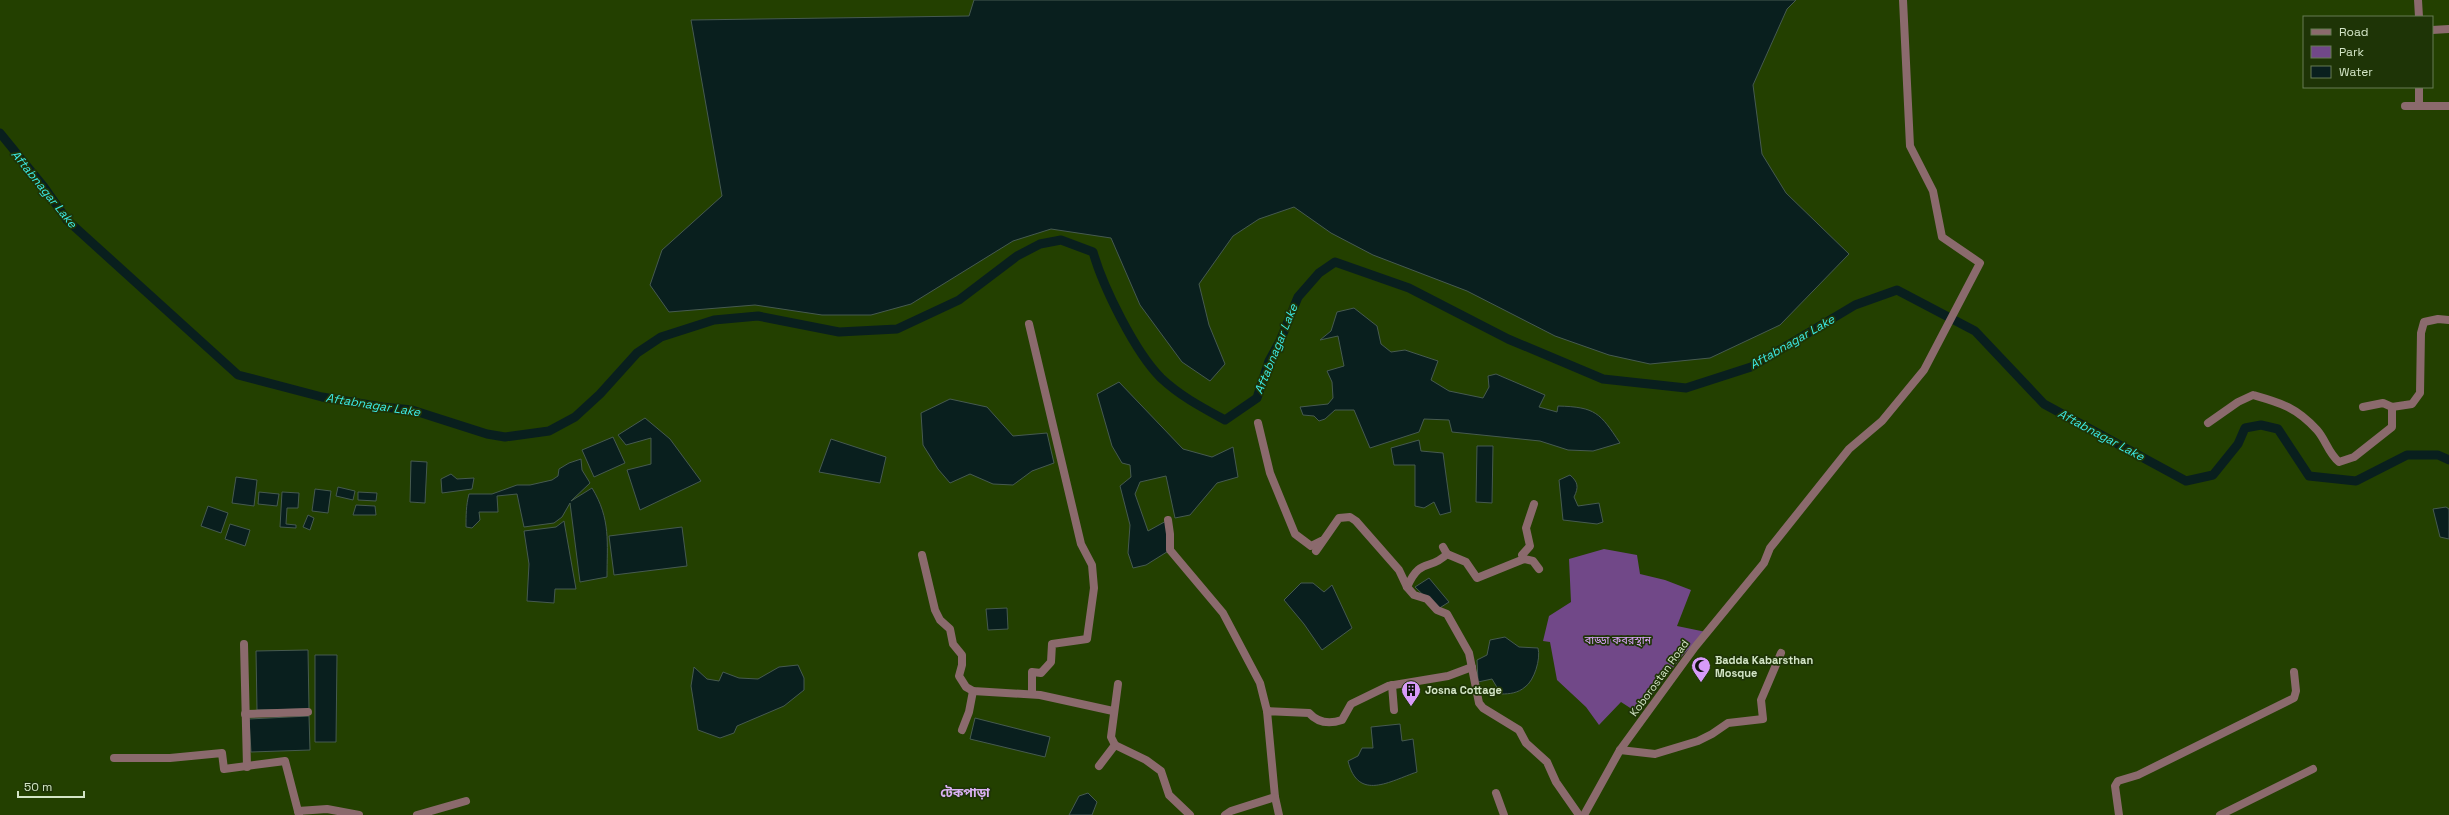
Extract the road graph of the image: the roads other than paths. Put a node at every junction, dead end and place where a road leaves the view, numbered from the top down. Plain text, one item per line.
1 (1903, 0) edge
2 (2418, 0) edge
3 (2419, 16) edge
4 (2449, 29) edge
5 (2433, 30) edge
6 (2419, 88) edge
7 (2405, 106) dead end
8 (2419, 106) junction
9 (2449, 106) edge
10 (2449, 320) edge
11 (1028, 324) dead end
12 (2363, 407) dead end
13 (2392, 407) junction
14 (1258, 423) dead end
15 (2208, 423) dead end
16 (1534, 504) dead end
17 (1168, 520) dead end
18 (1324, 539) junction
19 (1316, 551) dead end
20 (922, 555) dead end
21 (1524, 559) junction
22 (1539, 569) dead end
23 (1407, 587) junction
24 (244, 644) dead end
25 (1781, 653) dead end
26 (1472, 667) junction
27 (2294, 672) dead end
28 (1118, 684) dead end
29 (1392, 685) junction
30 (973, 691) junction
31 (1032, 694) junction
32 (1394, 710) dead end
33 (1113, 711) junction
34 (1267, 711) junction
35 (308, 712) dead end
36 (245, 714) junction
37 (962, 730) dead end
38 (1115, 745) junction
39 (1620, 750) junction
40 (114, 758) dead end
41 (1098, 766) dead end
42 (247, 767) junction
43 (2313, 769) dead end
44 (1496, 793) dead end
45 (1275, 798) junction
46 (466, 801) dead end
47 (299, 813) edge
48 (359, 815) edge
49 (417, 815) edge
50 (1190, 815) edge
51 (1225, 815) edge
52 (1279, 815) edge
53 (1504, 815) edge
54 (1579, 815) edge
55 (1584, 815) edge
56 (2119, 815) edge
57 (2220, 815) edge

1 - 39 street, Koborostan Road
2 - 3 street
4 - 5 street
6 - 8 street
7 - 8 street
8 - 9 street
10 - 13 street
11 - 31 street
12 - 13 street
13 - 15 street
14 - 18 street
16 - 21 street
17 - 34 street
18 - 19 street
18 - 23 street
20 - 30 street
21 - 22 street
21 - 23 street
23 - 26 street
24 - 36 street
25 - 39 street
26 - 29 street
26 - 54 street
27 - 56 street
28 - 33 street
29 - 32 street
29 - 34 street
30 - 31 street
30 - 37 street
31 - 33 street
33 - 38 street
34 - 45 street
35 - 36 street
36 - 42 street
38 - 41 street
38 - 50 street
39 - 55 street, Koborostan Road
40 - 42 street
42 - 47 street
43 - 57 street
44 - 53 street
45 - 51 street
45 - 52 street
46 - 49 street
47 - 48 street

